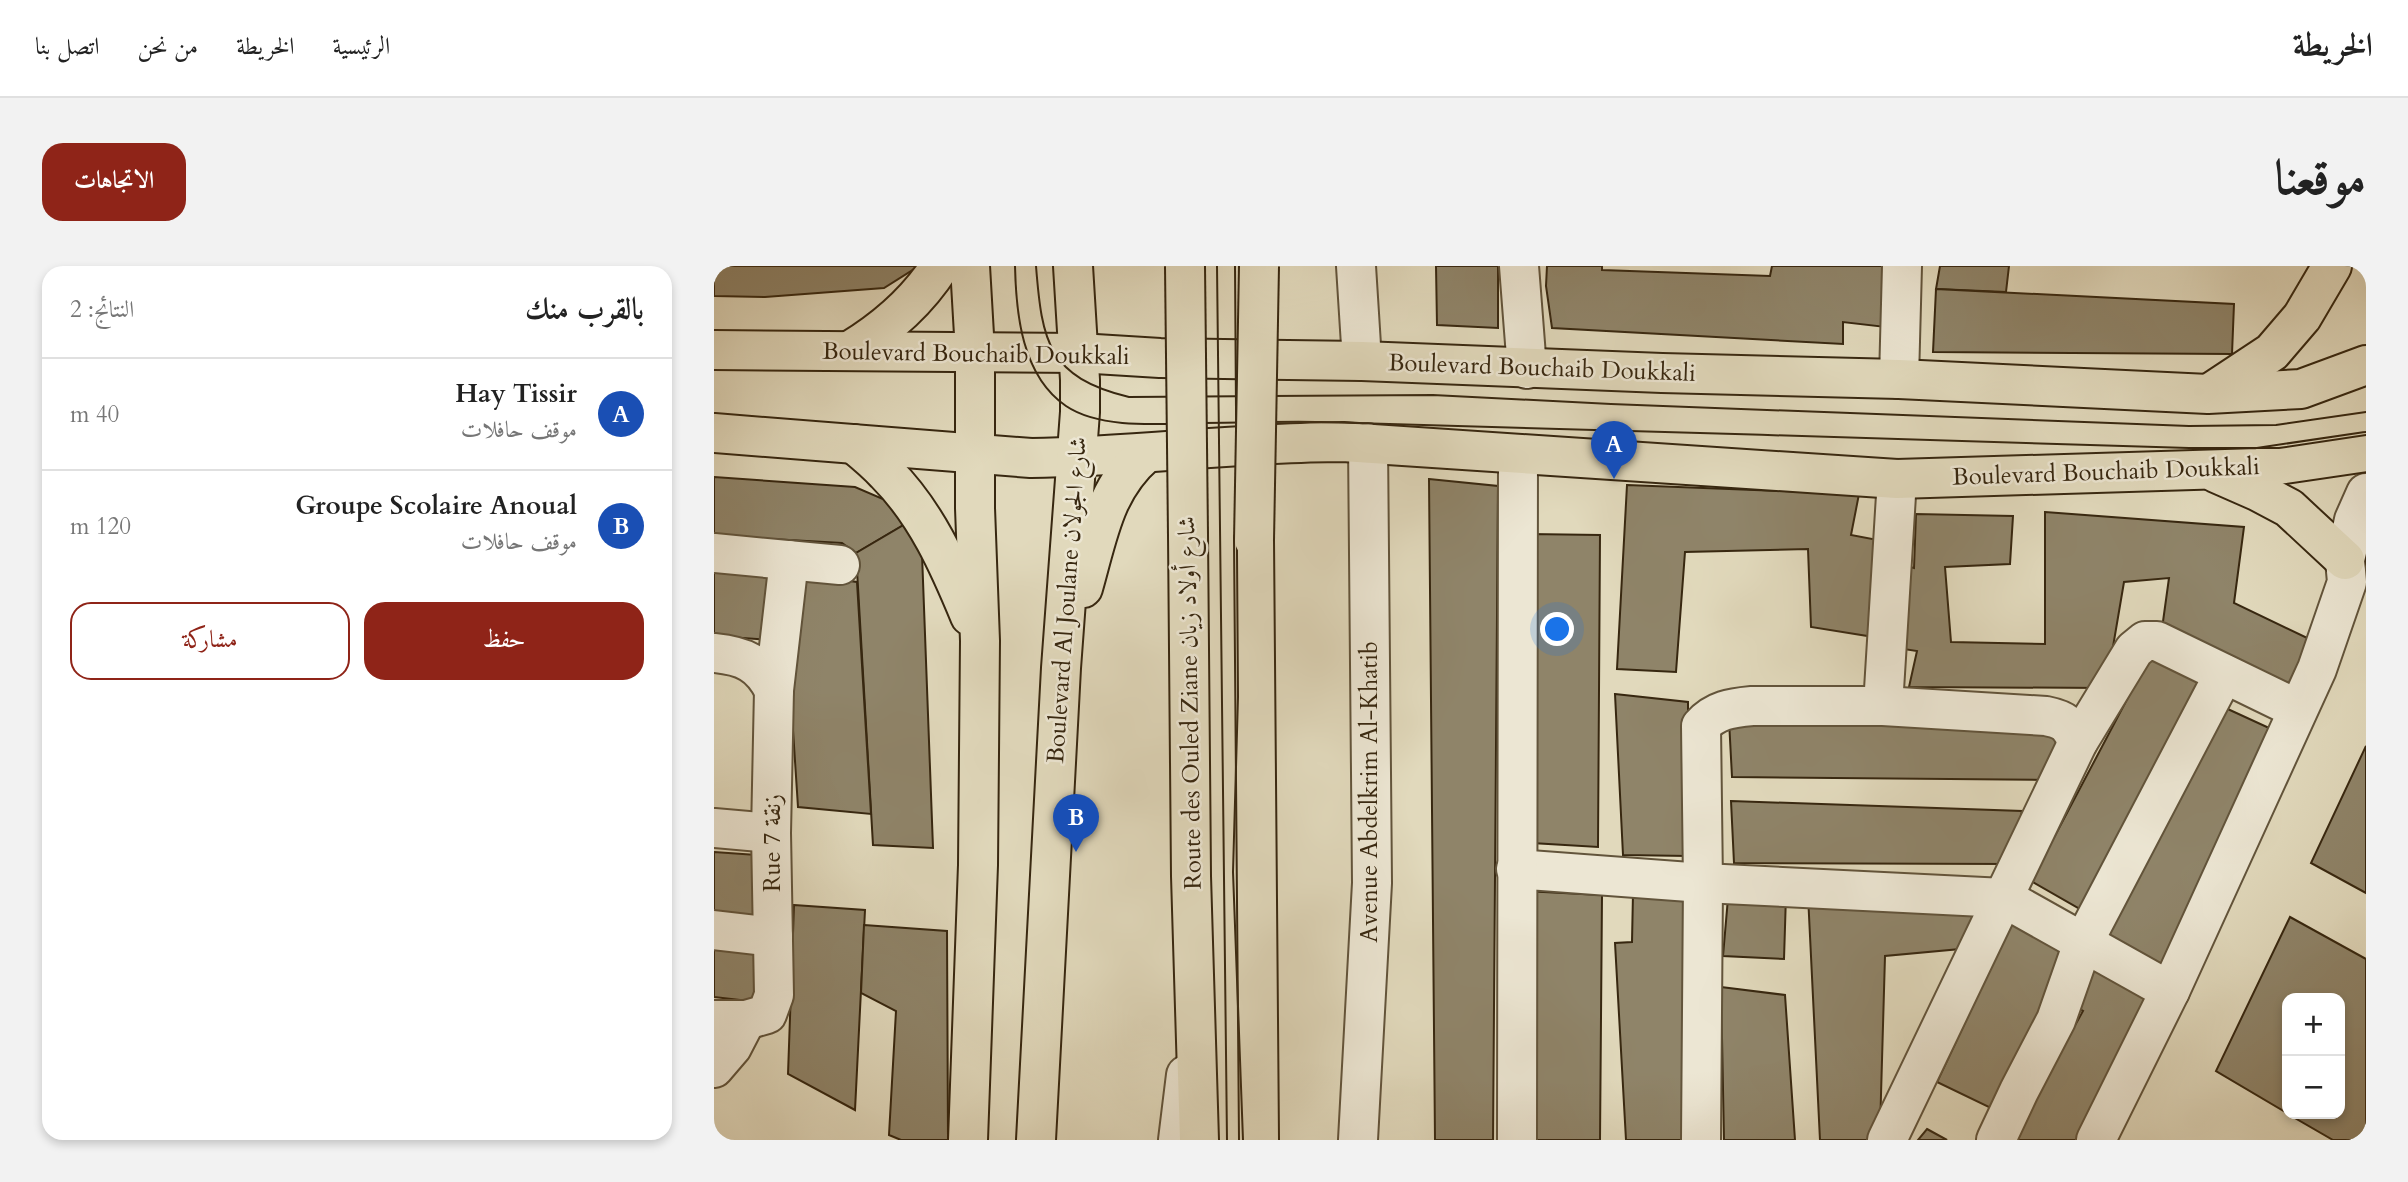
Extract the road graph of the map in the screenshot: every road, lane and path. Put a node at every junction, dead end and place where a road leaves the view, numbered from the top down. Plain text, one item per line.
1 (940, 266) edge
2 (970, 266) edge
3 (1073, 266) edge
4 (1185, 266) edge
5 (1259, 266) edge
6 (1356, 266) edge
7 (1519, 266) edge
8 (1902, 266) edge
9 (2332, 266) edge
10 (714, 350) edge
11 (851, 350) junction
12 (975, 352) junction
13 (1079, 353) junction
14 (1362, 361) junction
15 (2366, 365) edge
16 (1527, 369) junction
17 (1899, 379) junction
18 (2208, 394) junction
19 (714, 433) edge
20 (1368, 443) junction
21 (854, 444) junction
22 (2366, 452) edge
23 (1146, 453) junction
24 (1518, 454) junction
25 (977, 455) junction
26 (1076, 457) junction
27 (2208, 470) junction
28 (1897, 479) junction
29 (2366, 493) edge
30 (714, 553) edge
31 (789, 560) junction
32 (840, 565) dead end
33 (2353, 567) edge
34 (980, 641) junction
35 (714, 653) edge
36 (1061, 668) junction
37 (2224, 674) junction
38 (774, 690) junction
39 (1883, 706) junction
40 (2297, 709) junction
41 (2078, 742) junction
42 (714, 828) edge
43 (771, 832) junction
44 (1516, 869) junction
45 (1703, 883) junction
46 (2004, 898) junction
47 (714, 930) edge
48 (773, 936) junction
49 (2084, 943) junction
50 (2170, 991) junction
51 (1195, 1004) junction
52 (730, 1020) edge
53 (714, 1068) edge
54 (968, 1140) edge
55 (1035, 1140) edge
56 (1178, 1140) edge
57 (1199, 1140) edge
58 (1259, 1140) edge
59 (1358, 1140) edge
60 (1517, 1140) edge
61 (1701, 1140) edge
62 (1887, 1140) edge
63 (1996, 1140) edge
64 (2096, 1140) edge

1 - 11 main road
2 - 12 main road
3 - 13 main road, Boulevard Al Joulane شارع الجولان
4 - 51 main road, Route des Ouled Ziane شارع أولاد زيان, bridge
5 - 58 main road, bridge
6 - 14 street
7 - 16 street
8 - 17 street
9 - 18 main road
10 - 11 main road, Boulevard Bouchaib Doukkali
11 - 12 main road, Boulevard Bouchaib Doukkali
12 - 13 main road, Boulevard Bouchaib Doukkali
12 - 25 main road
13 - 14 main road, Boulevard Bouchaib Doukkali
13 - 26 main road, Boulevard Al Joulane شارع الجولان
14 - 16 main road, Boulevard Bouchaib Doukkali
15 - 18 main road, Boulevard Bouchaib Doukkali
16 - 17 main road, Boulevard Bouchaib Doukkali
17 - 18 main road, Boulevard Bouchaib Doukkali
19 - 21 main road, Boulevard Bouchaib Doukkali
20 - 23 main road, Boulevard Bouchaib Doukkali
20 - 24 main road, Boulevard Bouchaib Doukkali
20 - 59 street, Avenue Abdelkrim Al-Khatib
21 - 25 main road, Boulevard Bouchaib Doukkali
21 - 34 main road
22 - 27 main road, Boulevard Bouchaib Doukkali
23 - 26 main road, Boulevard Bouchaib Doukkali
23 - 36 main road
24 - 28 main road, Boulevard Bouchaib Doukkali
24 - 44 street
25 - 26 main road, Boulevard Bouchaib Doukkali
25 - 34 main road
26 - 36 main road, Boulevard Al Joulane شارع الجولان
27 - 28 main road, Boulevard Bouchaib Doukkali
27 - 33 main road
28 - 39 street
29 - 33 street
30 - 31 street
31 - 32 street
31 - 38 street, Rue 7 زنقة
33 - 40 street
34 - 54 main road
35 - 38 street
36 - 55 main road, Boulevard Al Joulane شارع الجولان
37 - 40 street
37 - 41 street
37 - 49 street
38 - 43 street, Rue 7 زنقة
39 - 41 street
39 - 45 street
40 - 50 street
41 - 46 street
42 - 43 street
43 - 48 street, Rue 7 زنقة
44 - 45 street
44 - 60 street
45 - 46 street
45 - 61 street
46 - 49 street
46 - 62 street
47 - 48 street
48 - 52 street, Rue 7 زنقة
49 - 50 street
49 - 63 street
50 - 64 street
51 - 56 street
51 - 57 main road, Route des Ouled Ziane شارع أولاد زيان
52 - 53 street

